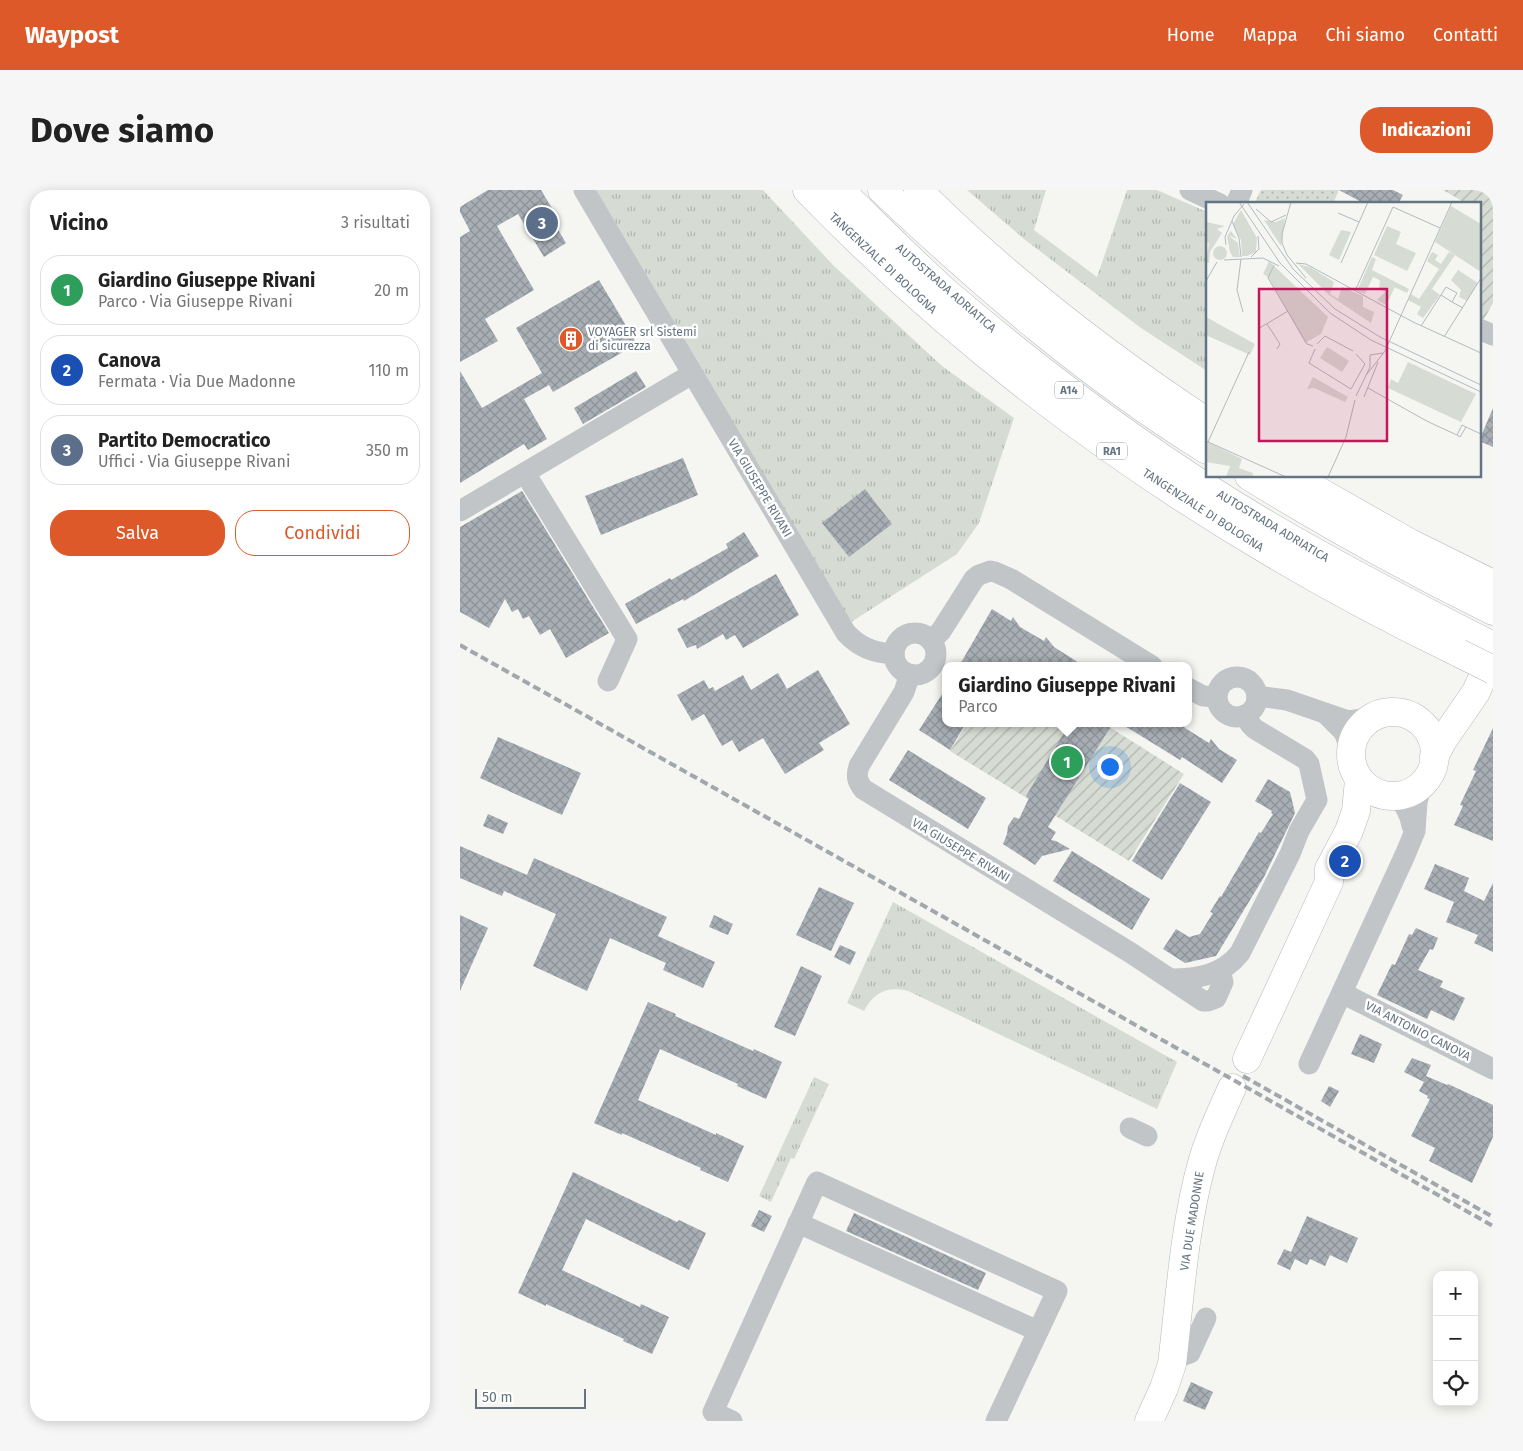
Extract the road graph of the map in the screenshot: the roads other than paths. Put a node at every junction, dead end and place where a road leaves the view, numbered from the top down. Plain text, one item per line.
1 (584, 190) edge
2 (807, 190) edge
3 (840, 190) edge
4 (882, 190) edge
5 (918, 190) edge
6 (1190, 190) edge
7 (1242, 190) edge
8 (1216, 202) edge
9 (1237, 202) edge
10 (1481, 329) edge
11 (1493, 336) edge
12 (692, 374) junction
13 (1206, 421) edge
14 (1206, 449) edge
15 (526, 473) junction
16 (1252, 478) edge
17 (1296, 478) edge
18 (460, 511) edge
19 (1490, 596) edge
20 (932, 641) junction
21 (1463, 643) junction
22 (1493, 646) edge
23 (894, 654) junction
24 (1493, 654) edge
25 (1146, 662) edge
26 (1493, 670) edge
27 (910, 674) junction
28 (608, 681) dead end
29 (1192, 690) edge
30 (1257, 696) junction
31 (1216, 697) junction
32 (1465, 707) junction
33 (1245, 715) junction
34 (1326, 715) junction
35 (1412, 715) junction
36 (1370, 718) junction
37 (1351, 750) junction
38 (1434, 757) junction
39 (1359, 780) junction
40 (1422, 784) junction
41 (1395, 795) junction
42 (1412, 839) junction
43 (1329, 882) junction
44 (1342, 993) junction
45 (1247, 1059) dead end
46 (1309, 1064) dead end
47 (1493, 1069) edge
48 (1232, 1088) dead end
49 (798, 1223) junction
50 (1206, 1318) dead end
51 (1038, 1332) junction
52 (1172, 1359) junction
53 (732, 1421) edge
54 (996, 1421) edge
55 (1149, 1421) edge

1 - 12 street, VIA GIUSEPPE RIVANI
2 - 21 main road, TANGENZIALE DI BOLOGNA / RA1
3 - 21 main road, AUTOSTRADA ADRIATICA / A14
4 - 14 main road, A14
5 - 13 main road
6 - 8 street
7 - 9 street
10 - 11 street
12 - 15 street
12 - 23 street, VIA GIUSEPPE RIVANI
15 - 18 street
15 - 28 street
16 - 19 main road
17 - 19 main road
20 - 23 street
20 - 25 street
20 - 27 street
21 - 22 main road, AUTOSTRADA ADRIATICA / A14
21 - 26 main road, TANGENZIALE DI BOLOGNA / RA1, bridge
23 - 27 street
24 - 32 main road
27 - 33 street, VIA GIUSEPPE RIVANI
29 - 31 street
30 - 31 street
30 - 33 street
30 - 34 street
31 - 33 street
32 - 35 main road
32 - 38 main road
34 - 36 street
34 - 37 street
35 - 36 main road
35 - 38 main road
36 - 37 main road
37 - 39 main road
38 - 40 main road
39 - 41 main road
39 - 43 main road
40 - 41 main road
40 - 42 street
41 - 42 street
41 - 43 main road
42 - 44 street
43 - 45 main road
44 - 46 street
44 - 47 street, VIA ANTONIO CANOVA
48 - 52 main road, VIA DUE MADONNE
49 - 51 street
49 - 51 street
49 - 53 street
50 - 52 street
51 - 54 street
52 - 55 main road, VIA DUE MADONNE

